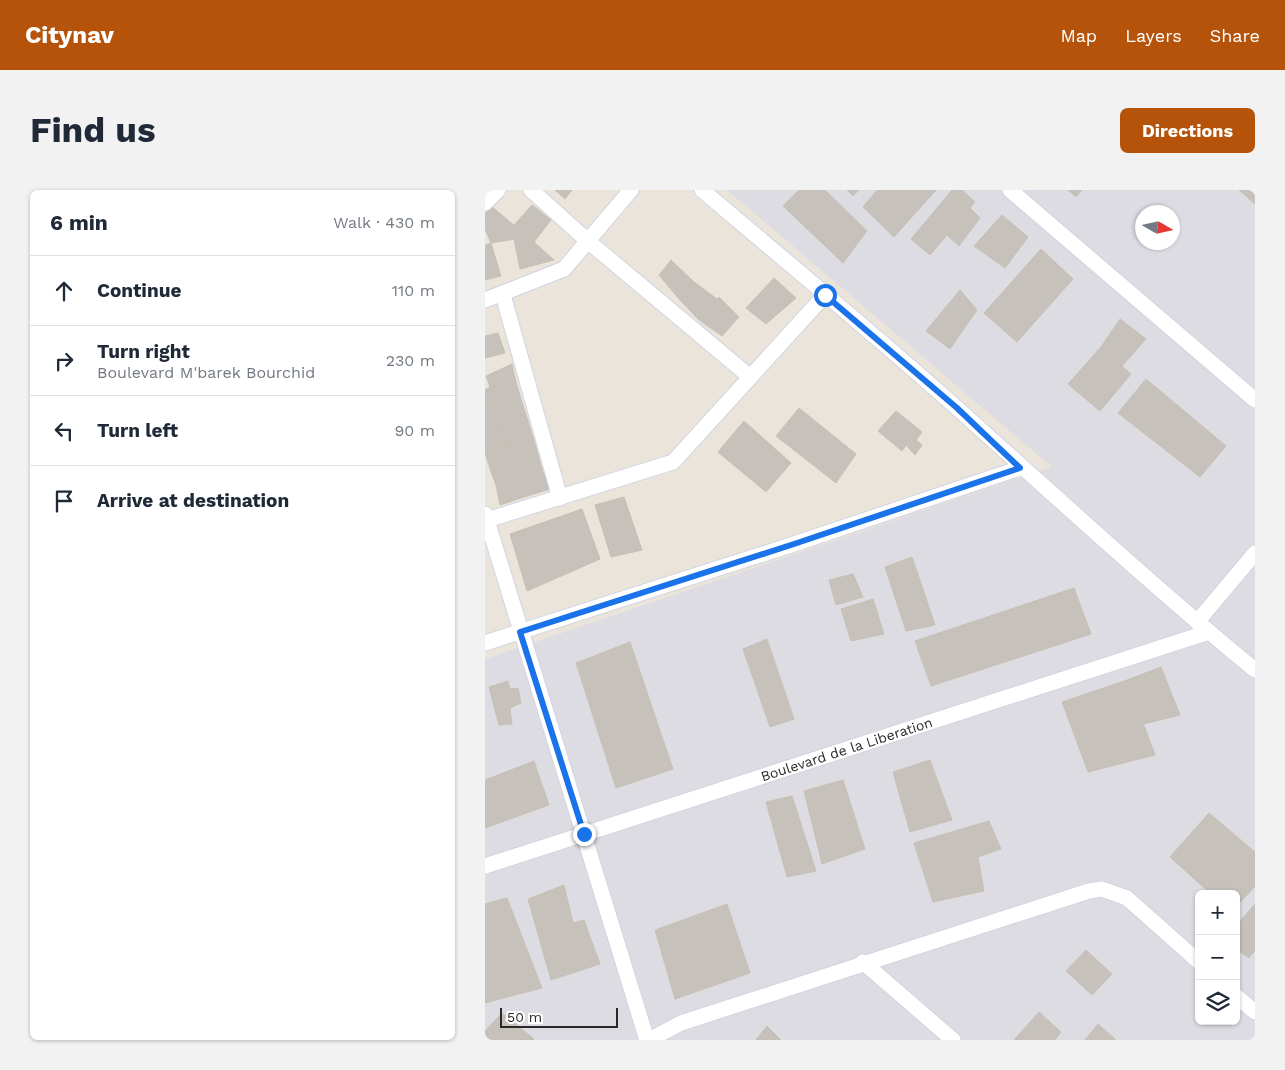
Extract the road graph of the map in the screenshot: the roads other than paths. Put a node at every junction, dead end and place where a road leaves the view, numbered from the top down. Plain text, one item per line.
1 (498, 190) edge
2 (531, 190) edge
3 (631, 190) edge
4 (702, 190) edge
5 (1010, 190) edge
6 (485, 203) edge
7 (589, 242) junction
8 (503, 295) junction
9 (825, 295) junction
10 (485, 300) edge
11 (749, 376) junction
12 (1255, 400) edge
13 (1020, 468) junction
14 (560, 498) junction
15 (486, 517) edge
16 (1255, 553) edge
17 (1203, 627) junction
18 (520, 632) junction
19 (485, 643) edge
20 (1255, 670) edge
21 (584, 834) junction
22 (485, 866) edge
23 (1195, 958) edge
24 (863, 962) junction
25 (1240, 999) edge
26 (1255, 1012) edge
27 (648, 1040) edge
28 (953, 1040) edge

1 - 6 street
2 - 7 street
3 - 7 street
4 - 9 street
5 - 12 street
7 - 8 street
7 - 11 street
8 - 10 street
8 - 14 street
9 - 11 street
9 - 13 street
11 - 14 street
13 - 17 street
13 - 18 street
14 - 15 street
15 - 18 street
16 - 17 street
17 - 20 street
17 - 21 street, Boulevard de la Liberation
18 - 19 street
18 - 21 street
21 - 22 street, Boulevard de la Liberation
21 - 27 street
23 - 24 street
24 - 27 street
24 - 28 street
25 - 26 street

